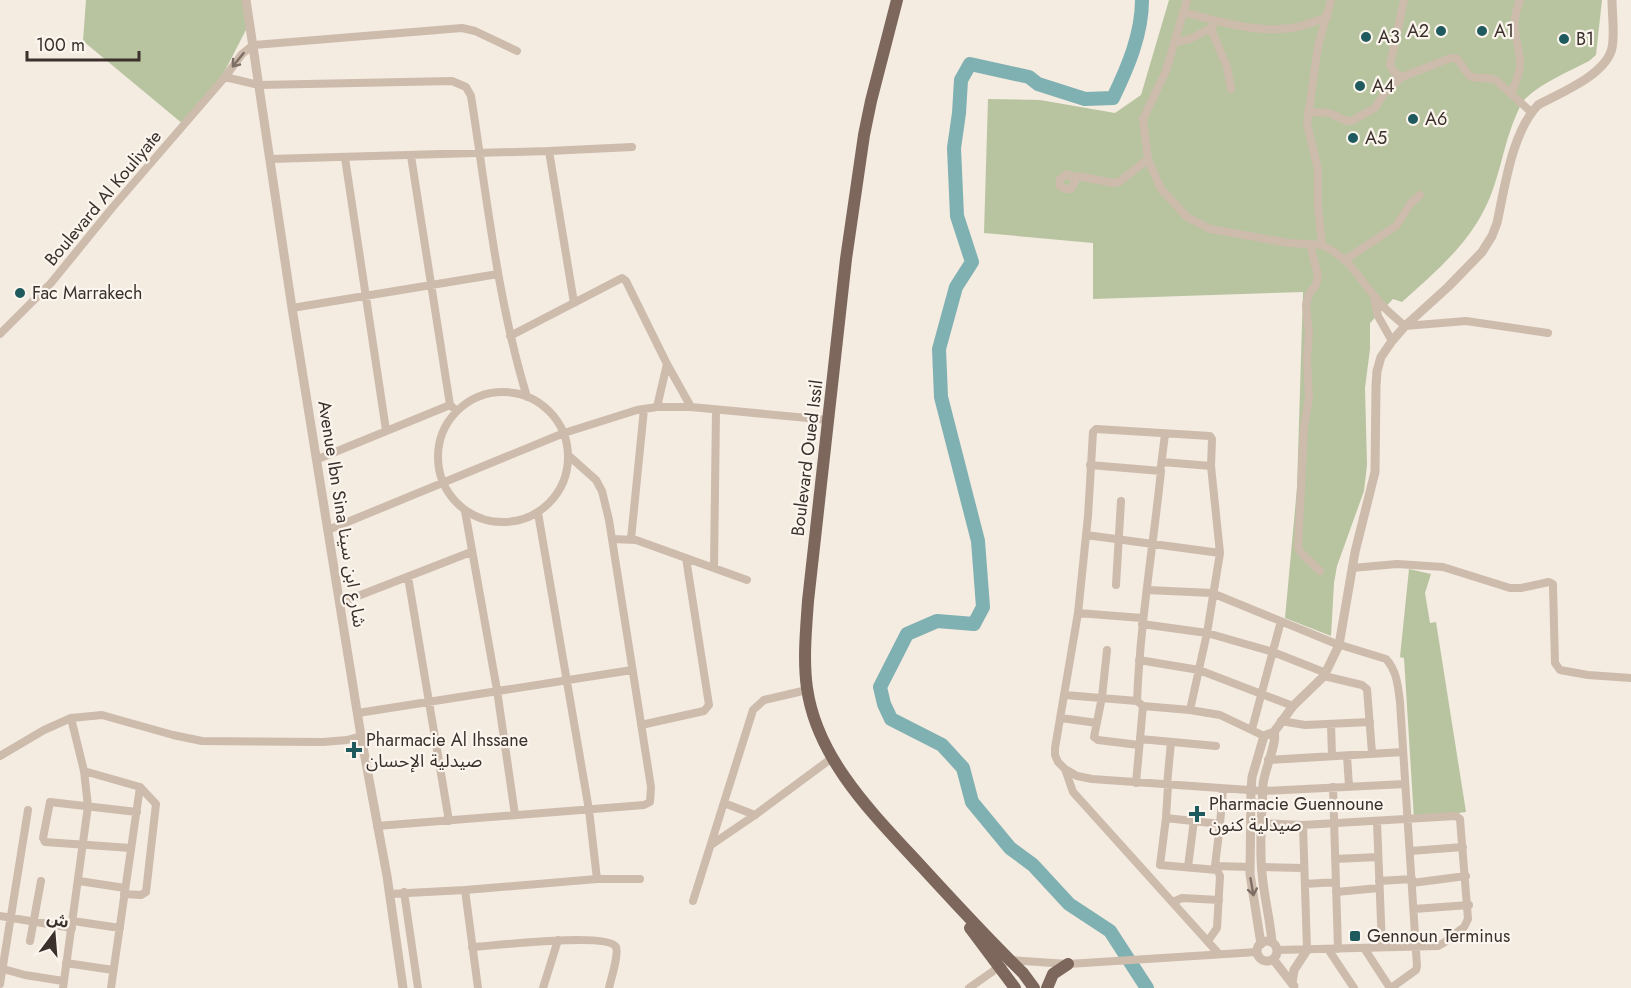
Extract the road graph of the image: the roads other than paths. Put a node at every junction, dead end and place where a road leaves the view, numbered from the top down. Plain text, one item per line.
1 (246, 0) edge
2 (897, 0) edge
3 (1187, 0) edge
4 (1331, 0) edge
5 (1404, 0) edge
6 (1520, 0) edge
7 (1612, 0) edge
8 (1183, 12) junction
9 (1327, 17) junction
10 (1217, 21) junction
11 (1211, 29) junction
12 (1176, 42) junction
13 (253, 45) junction
14 (517, 51) dead end
15 (225, 77) junction
16 (1402, 77) junction
17 (259, 85) junction
18 (1231, 89) dead end
19 (1511, 93) junction
20 (1308, 112) junction
21 (1532, 112) junction
22 (632, 147) dead end
23 (549, 151) junction
24 (480, 154) junction
25 (411, 156) junction
26 (345, 158) junction
27 (270, 159) junction
28 (1148, 159) junction
29 (1074, 178) dead end
30 (1420, 195) dead end
31 (1310, 244) junction
32 (1322, 245) junction
33 (1345, 260) junction
34 (498, 274) junction
35 (430, 284) junction
36 (366, 295) junction
37 (1374, 295) junction
38 (574, 303) junction
39 (292, 308) junction
40 (1405, 326) junction
41 (1548, 333) dead end
42 (0, 334) edge
43 (510, 336) junction
44 (1392, 341) junction
45 (667, 364) junction
46 (527, 397) junction
47 (450, 405) junction
48 (657, 407) junction
49 (691, 407) junction
50 (644, 409) junction
51 (716, 410) junction
52 (457, 411) junction
53 (830, 420) junction
54 (386, 430) junction
55 (564, 433) junction
56 (1165, 434) junction
57 (568, 456) junction
58 (318, 459) junction
59 (1090, 465) junction
60 (1161, 466) junction
61 (1212, 466) junction
62 (443, 483) junction
63 (1121, 501) dead end
64 (465, 511) junction
65 (538, 513) junction
66 (328, 530) junction
67 (1086, 535) junction
68 (612, 539) junction
69 (631, 539) junction
70 (1120, 539) junction
71 (1153, 544) junction
72 (471, 552) junction
73 (1220, 554) junction
74 (686, 558) junction
75 (714, 568) junction
76 (1352, 568) junction
77 (1320, 571) dead end
78 (408, 578) junction
79 (747, 580) dead end
80 (1116, 585) dead end
81 (1148, 590) junction
82 (1212, 593) junction
83 (340, 603) junction
84 (1078, 613) junction
85 (1142, 621) junction
86 (1281, 621) junction
87 (1207, 633) junction
88 (1339, 645) junction
89 (1107, 650) dead end
90 (1273, 652) junction
91 (1139, 660) junction
92 (632, 670) junction
93 (1199, 670) junction
94 (1325, 674) junction
95 (1631, 678) edge
96 (567, 679) junction
97 (497, 690) junction
98 (807, 690) junction
99 (1263, 694) junction
100 (1065, 695) junction
101 (1102, 697) junction
102 (430, 702) junction
103 (1140, 704) junction
104 (1293, 706) junction
105 (1190, 710) junction
106 (358, 713) junction
107 (1061, 717) junction
108 (71, 718) junction
109 (1281, 721) junction
110 (1370, 722) junction
111 (1097, 723) junction
112 (641, 724) junction
113 (1331, 724) junction
114 (1252, 729) junction
115 (1269, 734) junction
116 (361, 736) junction
117 (1140, 742) junction
118 (1171, 742) junction
119 (1216, 746) dead end
120 (1403, 752) junction
121 (1372, 753) junction
122 (0, 756) edge
123 (1332, 756) junction
124 (1347, 756) junction
125 (832, 758) junction
126 (1268, 760) junction
127 (1065, 769) junction
128 (84, 771) junction
129 (1136, 783) junction
130 (1404, 784) junction
131 (1167, 785) junction
132 (1349, 786) junction
133 (140, 787) junction
134 (1333, 787) junction
135 (1223, 789) junction
136 (1251, 790) junction
137 (1263, 791) junction
138 (724, 803) junction
139 (88, 806) junction
140 (28, 810) dead end
141 (589, 810) junction
142 (137, 812) junction
143 (515, 815) junction
144 (755, 815) junction
145 (1166, 818) junction
146 (1408, 819) junction
147 (1194, 820) junction
148 (449, 821) junction
149 (1377, 822) junction
150 (1262, 823) junction
151 (1335, 823) junction
152 (1220, 824) junction
153 (1303, 825) junction
154 (377, 826) junction
155 (84, 845) junction
156 (711, 845) junction
157 (1463, 847) junction
158 (130, 848) junction
159 (1410, 851) junction
160 (1378, 857) junction
161 (1335, 859) junction
162 (1162, 866) junction
163 (1188, 867) junction
164 (1250, 867) junction
165 (1262, 867) junction
166 (1216, 868) junction
167 (1303, 868) junction
168 (1466, 876) junction
169 (1151, 878) junction
170 (597, 879) junction
171 (640, 879) dead end
172 (41, 881) dead end
173 (79, 881) junction
174 (1412, 881) junction
175 (1336, 882) junction
176 (1305, 884) junction
177 (1379, 884) junction
178 (465, 890) junction
179 (125, 891) junction
180 (405, 892) junction
181 (1336, 892) junction
182 (389, 894) junction
183 (1219, 900) junction
184 (693, 901) dead end
185 (1173, 902) junction
186 (1468, 905) junction
187 (1414, 909) junction
188 (0, 916) edge
189 (11, 918) junction
190 (34, 921) junction
191 (73, 924) junction
192 (120, 928) junction
193 (558, 940) junction
194 (30, 941) dead end
195 (1208, 941) junction
196 (1382, 946) junction
197 (1417, 946) junction
198 (472, 947) junction
199 (1259, 948) junction
200 (1364, 948) junction
201 (1328, 949) junction
202 (1338, 949) junction
203 (1307, 950) junction
204 (1274, 951) junction
205 (1219, 954) junction
206 (66, 963) junction
207 (1004, 963) junction
208 (1068, 964) junction
209 (1, 969) edge
210 (113, 970) junction
211 (0, 984) edge
212 (63, 985) edge
213 (1294, 986) edge
214 (111, 988) edge
215 (404, 988) edge
216 (418, 988) edge
217 (478, 988) edge
218 (543, 988) edge
219 (609, 988) edge
220 (969, 988) edge
221 (1015, 988) edge
222 (1034, 988) edge
223 (1047, 988) edge
224 (1354, 988) edge
225 (1390, 988) edge

1 - 13 street, Avenue Ibn Sina شارع ابن سينا
2 - 53 main road, Boulevard Oued Issil
3 - 8 street
4 - 9 street
5 - 16 street
6 - 19 street
7 - 21 street
8 - 10 street
8 - 12 street
9 - 10 street
9 - 20 street
10 - 11 street
11 - 12 street
11 - 18 street
12 - 28 street
13 - 14 street
13 -> 15 street, Boulevard Al Kouliyate
13 - 17 street, Avenue Ibn Sina شارع ابن سينا
15 - 17 street
15 - 42 street, Boulevard Al Kouliyate
16 - 19 street
16 - 20 street
17 - 24 street
17 - 27 street, Avenue Ibn Sina شارع ابن سينا
19 - 21 street
20 - 32 street
21 - 40 street
22 - 23 street
23 - 24 street
23 - 38 street
24 - 25 street
24 - 34 street
25 - 26 street
25 - 35 street
26 - 27 street
26 - 36 street
27 - 39 street, Avenue Ibn Sina شارع ابن سينا
28 - 29 street
28 - 31 street
30 - 33 street
31 - 32 street
31 - 77 street
32 - 33 street
33 - 37 street
34 - 35 street
34 - 43 street
35 - 36 street
35 - 47 street
36 - 39 street
36 - 54 street
37 - 40 street
37 - 44 street
38 - 43 street
38 - 45 street
39 - 58 street, Avenue Ibn Sina شارع ابن سينا
40 - 41 street
40 - 44 street
43 - 46 street
44 - 76 street
45 - 48 street
45 - 49 street
46 - 52 street
46 - 55 street
47 - 52 street
47 - 54 street
48 - 49 street
48 - 50 street
49 - 51 street
50 - 55 street
50 - 69 street
51 - 53 street
51 - 75 street
52 - 62 street
53 - 98 main road, Boulevard Oued Issil
54 - 58 street
55 - 57 street
55 - 62 street
56 - 59 street
56 - 60 street
56 - 61 street
57 - 65 street
57 - 68 street
58 - 66 street, Avenue Ibn Sina شارع ابن سينا
59 - 60 street
59 - 67 street
60 - 61 street
60 - 71 street
61 - 73 street
62 - 64 street
62 - 66 street
63 - 70 street
64 - 65 street
64 - 72 street
65 - 96 street
66 - 83 street, Avenue Ibn Sina شارع ابن سينا
67 - 70 street
67 - 84 street
68 - 69 street
68 - 92 street
69 - 74 street
70 - 71 street
70 - 80 street
71 - 73 street
71 - 81 street
72 - 78 street
72 - 97 street
73 - 82 street
74 - 75 street
74 - 112 street
75 - 79 street
76 - 88 street
76 - 95 street
78 - 83 street
78 - 102 street
81 - 82 street
81 - 85 street
82 - 86 street
82 - 87 street
83 - 106 street, Avenue Ibn Sina شارع ابن سينا
84 - 85 street
84 - 100 street
85 - 87 street
85 - 91 street
86 - 88 street
86 - 90 street
87 - 90 street
87 - 93 street
88 - 94 street
88 - 120 street
89 - 101 street
90 - 94 street
90 - 99 street
91 - 93 street
91 - 103 street
92 - 96 street
92 - 112 street
93 - 99 street
93 - 105 street
94 - 104 street
94 - 110 street
96 - 97 street
96 - 141 street
97 - 102 street
97 - 143 street
98 - 125 main road, Boulevard Oued Issil
98 - 138 street
99 - 104 street
99 - 114 street
100 - 101 street
100 - 107 street
101 - 103 street
101 - 111 street
102 - 106 street
102 - 148 street
103 - 105 street
103 - 117 street
104 - 109 street
105 - 114 street
106 - 116 street, Avenue Ibn Sina شارع ابن سينا
107 - 111 street
107 - 127 street
108 - 116 street
108 - 122 street
108 - 128 street
109 - 113 street
109 - 115 street
110 - 113 street
110 - 121 street
111 - 117 street
112 - 141 street
113 - 123 street
114 - 115 street
115 - 126 street
115 - 136 street
116 - 154 street, Avenue Ibn Sina شارع ابن سينا
117 - 118 street
117 - 129 street
118 - 119 street
118 - 131 street
120 - 121 street
120 - 130 street
121 - 124 street
123 - 124 street
123 - 126 street
124 - 132 street
125 - 144 street
125 - 207 main road, Boulevard Oued Issil
126 - 137 street
127 - 129 street
127 - 169 street
128 - 133 street
128 - 139 street
129 - 131 street
130 - 132 street
130 - 146 street
131 - 135 street
131 - 145 street
132 - 134 street
133 - 142 street
133 - 179 street
134 - 137 street
134 - 151 street
135 - 136 street
135 - 152 street
136 - 137 street
136 - 164 street
137 - 150 street
138 - 144 street
138 - 156 street
139 - 142 street
139 - 155 street
139 - 155 street
140 - 189 street
141 - 143 street
141 - 170 street
142 - 158 street
143 - 148 street
144 - 156 street
145 - 147 street
145 - 162 street
146 - 149 street
146 - 157 street
146 - 159 street
147 - 152 street
147 - 163 street
148 - 154 street
149 - 151 street
149 - 160 street
150 - 153 street
150 - 165 street
151 - 153 street
151 - 161 street
152 - 166 street
153 - 167 street
154 - 182 street, Avenue Ibn Sina شارع ابن سينا
155 - 158 street
155 - 173 street
156 - 184 street
157 - 159 street
157 - 168 street
158 - 179 street
159 - 174 street
160 - 161 street
160 - 177 street
161 - 175 street
162 - 163 street
162 - 169 street
163 - 166 street
164 - 166 street
164 -> 199 street
165 - 167 street
165 - 204 street
166 - 183 street
167 - 176 street
168 - 174 street
168 - 186 street
169 - 185 street
170 - 171 street
170 - 178 street
172 - 190 street
173 - 179 street
173 - 191 street
174 - 177 street
174 - 187 street
175 - 176 street
175 - 181 street
176 - 203 street
177 - 181 street
177 - 196 street
178 - 180 street
178 - 198 street
179 - 192 street
180 - 182 street
180 - 216 street
181 - 202 street
182 - 215 street, Avenue Ibn Sina شارع ابن سينا
183 - 185 street
183 - 195 street
185 - 195 street
186 - 187 street
186 - 197 street
187 - 197 street
188 - 189 street
189 - 190 street
189 - 209 street
190 - 191 street
190 - 194 street
191 - 192 street
191 - 206 street
192 - 210 street
193 - 198 street
193 - 218 street
193 - 219 street
195 - 205 street
196 - 197 street
196 - 200 street
197 - 225 street
198 - 217 street
199 - 204 street
199 - 204 street
199 - 205 street
200 - 202 street
200 - 225 street
201 - 202 street
201 - 203 street
201 - 224 street
203 - 204 street
203 - 213 street
204 - 213 street
205 - 208 street
206 - 210 street
206 - 212 street
207 - 208 street
207 - 220 street
207 - 221 main road, Boulevard Oued Issil
207 - 222 main road, Boulevard Oued Issil
208 - 223 main road
209 - 211 street
209 - 212 street
210 - 214 street

